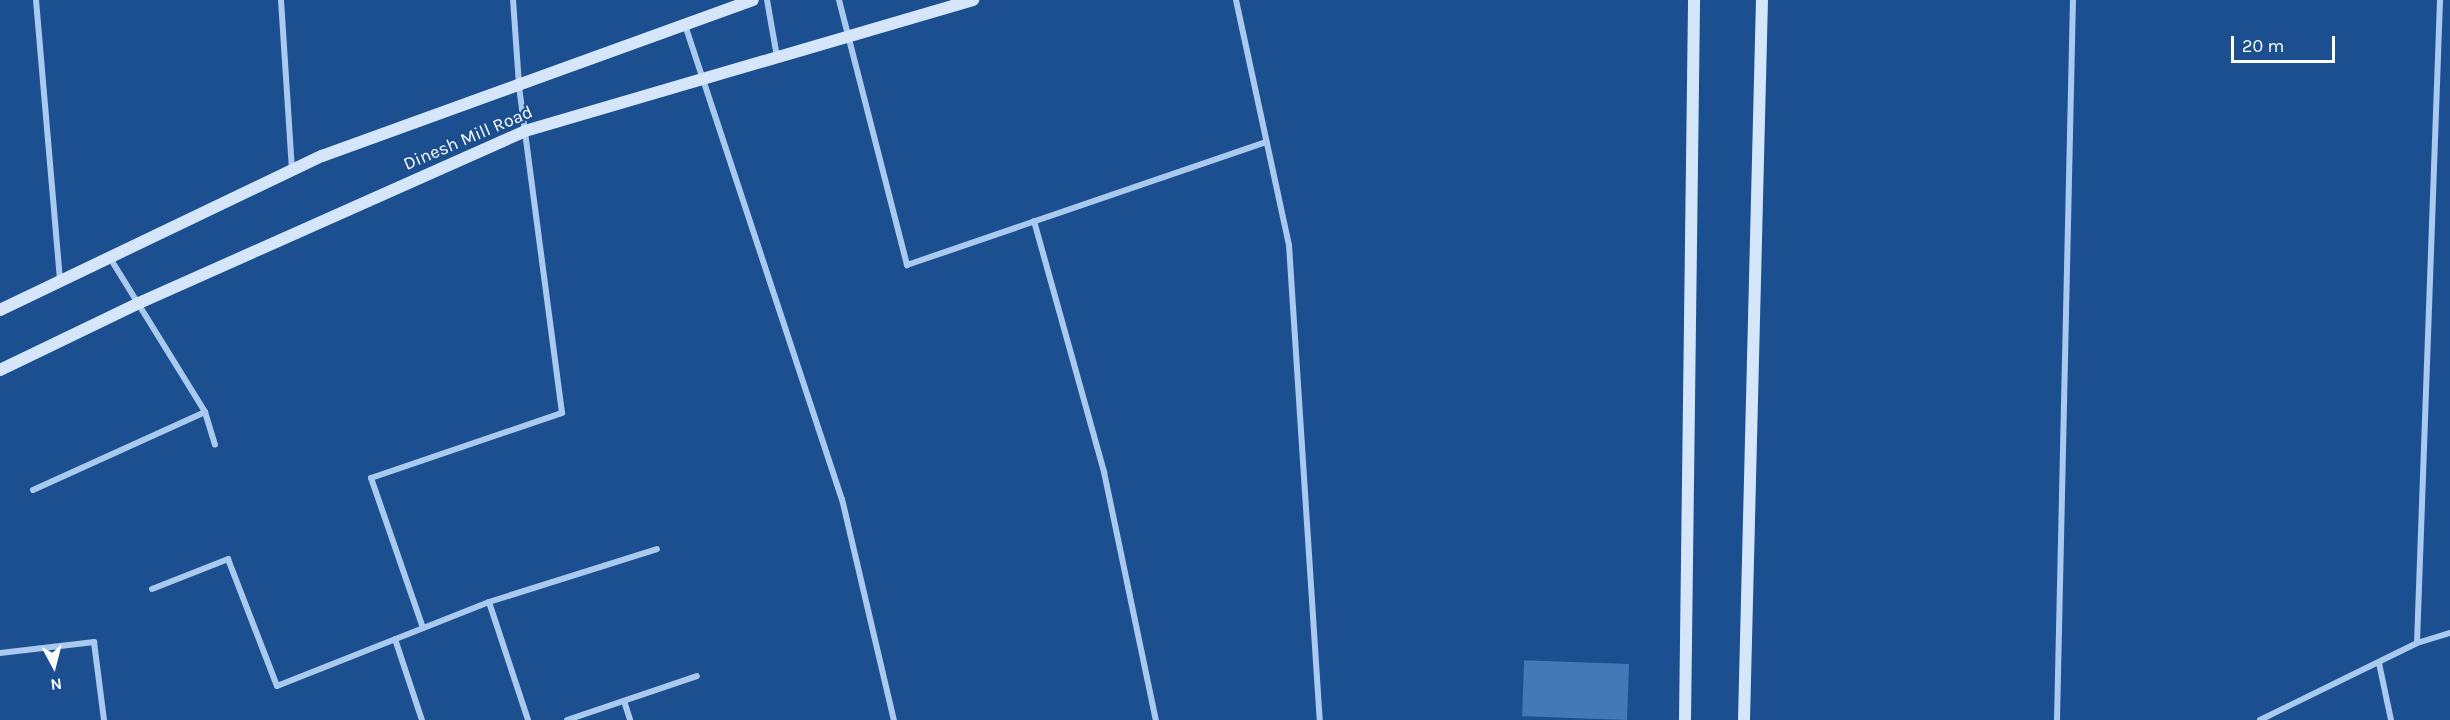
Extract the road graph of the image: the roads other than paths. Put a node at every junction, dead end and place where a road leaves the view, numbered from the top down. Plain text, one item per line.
1 (36, 0) edge
2 (281, 0) edge
3 (513, 0) edge
4 (753, 0) edge
5 (767, 0) edge
6 (839, 0) edge
7 (973, 0) edge
8 (1236, 0) edge
9 (1694, 0) edge
10 (1762, 0) edge
11 (2073, 0) edge
12 (2440, 0) edge
13 (685, 25) junction
14 (848, 34) junction
15 (777, 57) junction
16 (703, 81) junction
17 (519, 85) junction
18 (525, 131) junction
19 (1267, 142) junction
20 (292, 170) junction
21 (1034, 221) junction
22 (110, 258) junction
23 (60, 281) junction
24 (139, 303) junction
25 (0, 310) edge
26 (0, 370) edge
27 (205, 412) junction
28 (214, 445) dead end
29 (33, 490) dead end
30 (657, 549) dead end
31 (152, 589) dead end
32 (489, 602) junction
33 (423, 628) junction
34 (2450, 633) edge
35 (395, 639) junction
36 (2417, 644) junction
37 (0, 653) edge
38 (2379, 663) junction
39 (697, 676) dead end
40 (624, 701) junction
41 (104, 720) edge
42 (422, 720) edge
43 (528, 720) edge
44 (567, 720) edge
45 (630, 720) edge
46 (894, 720) edge
47 (1156, 720) edge
48 (1320, 720) edge
49 (1685, 720) edge
50 (1744, 720) edge
51 (2057, 720) edge
52 (2260, 720) edge
53 (2391, 720) edge

1 - 23 street
2 - 20 street
3 - 17 street
4 - 13 street, Dinesh Mill Road
5 - 15 street
6 - 14 street
7 - 14 street, Dinesh Mill Road
8 - 19 street
9 - 49 street
10 - 50 street
11 - 51 street
12 - 36 street
13 - 16 street
13 - 17 street, Dinesh Mill Road
14 - 15 street, Dinesh Mill Road
14 - 21 street
15 - 16 street, Dinesh Mill Road
16 - 18 street, Dinesh Mill Road
16 - 46 street
17 - 18 street
17 - 20 street, Dinesh Mill Road
18 - 24 street, Dinesh Mill Road
18 - 33 street
19 - 21 street
19 - 48 street
20 - 22 street, Dinesh Mill Road
21 - 47 street
22 - 23 street, Dinesh Mill Road
22 - 24 street
23 - 25 street, Dinesh Mill Road
24 - 26 street, Dinesh Mill Road
24 - 27 street
27 - 28 street
27 - 29 street
30 - 32 street
31 - 35 street
32 - 33 street
32 - 43 street
33 - 35 street
34 - 36 street
35 - 42 street
36 - 38 street
37 - 41 street
38 - 52 street
38 - 53 street
39 - 40 street
40 - 44 street
40 - 45 street

